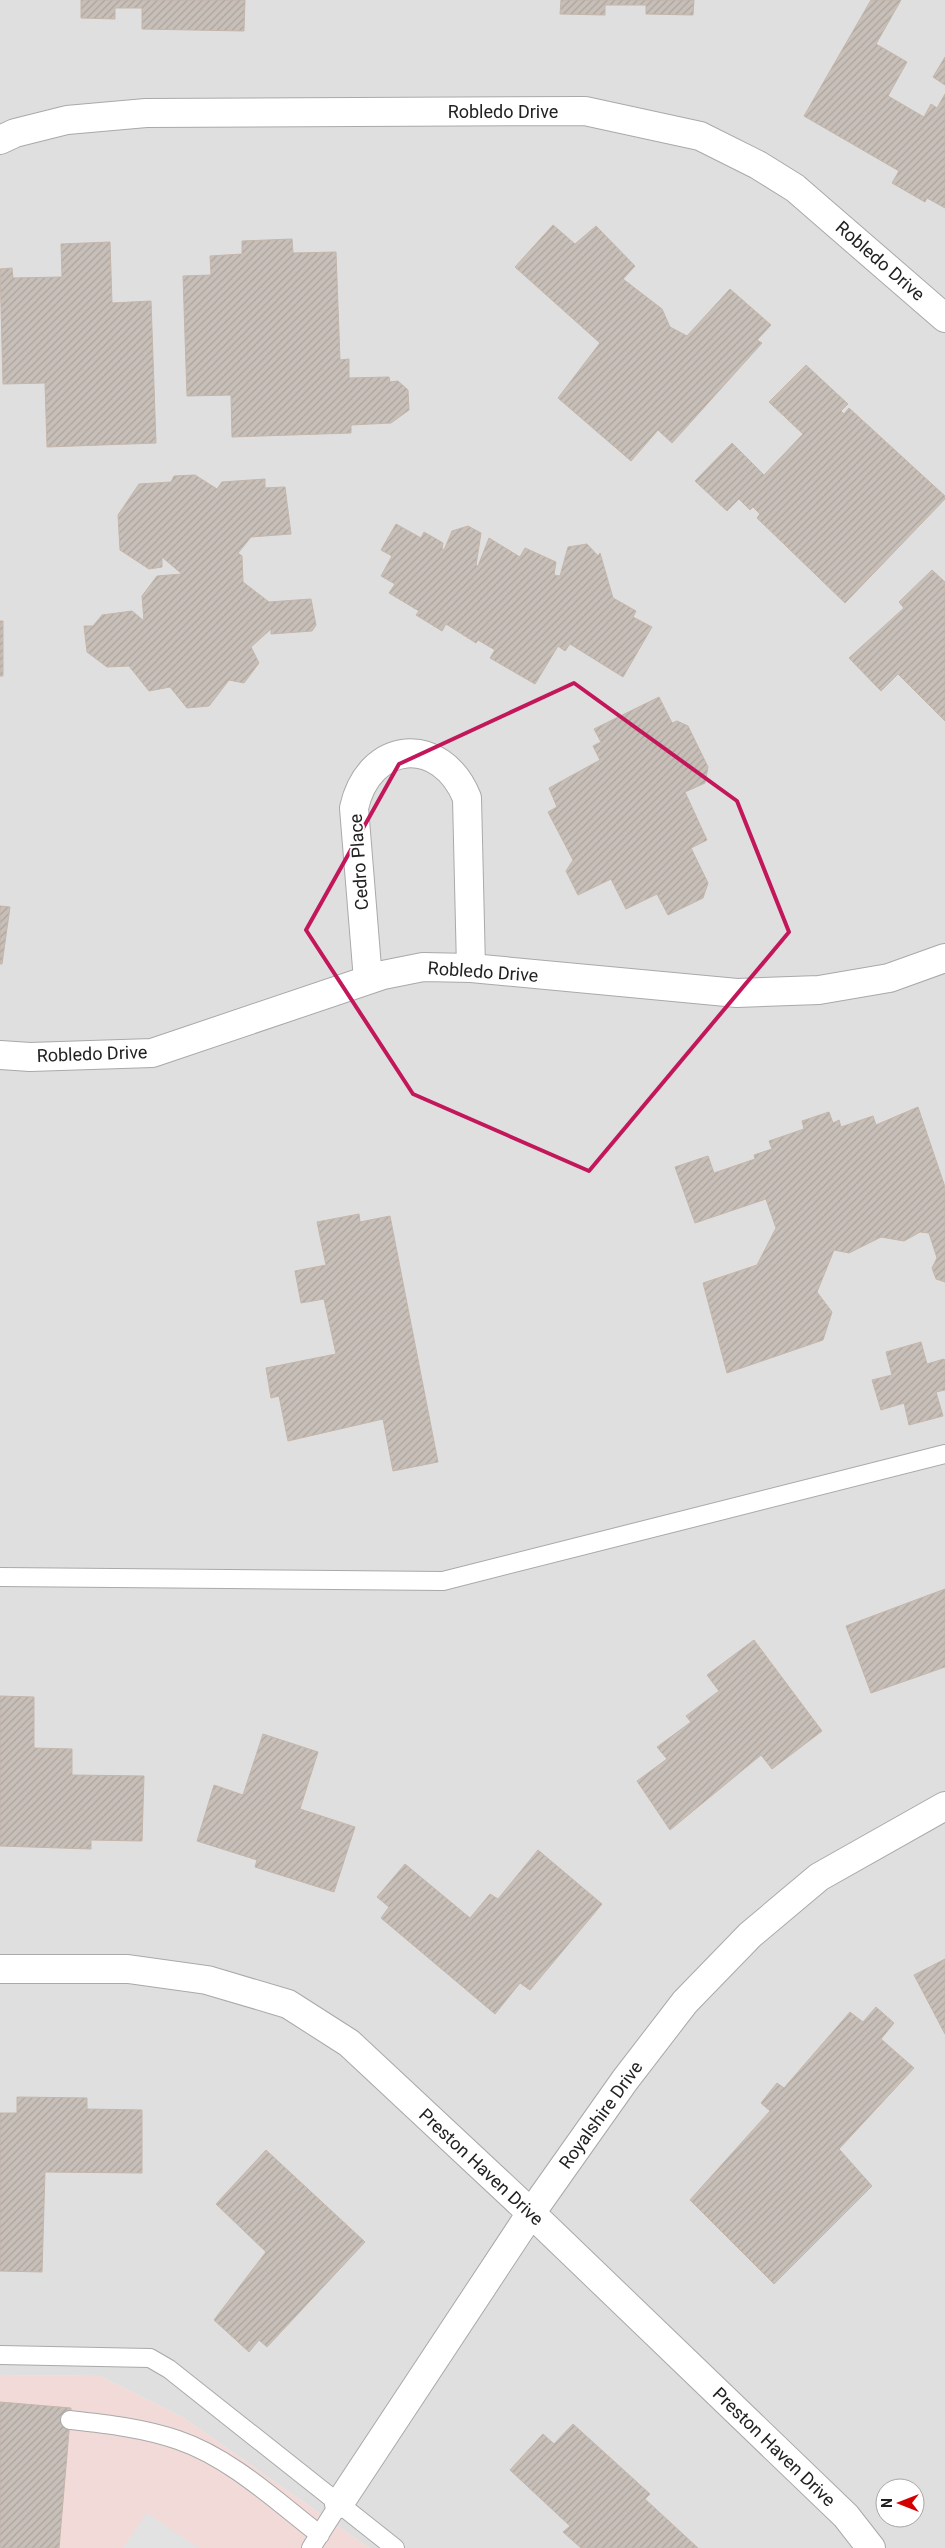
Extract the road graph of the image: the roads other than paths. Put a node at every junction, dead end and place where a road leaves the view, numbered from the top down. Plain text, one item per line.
1 (0, 140) edge
2 (945, 318) edge
3 (945, 958) edge
4 (471, 968) junction
5 (368, 980) junction
6 (0, 1055) edge
7 (945, 1454) edge
8 (0, 1576) edge
9 (945, 1806) edge
10 (0, 1969) edge
11 (531, 2213) junction
12 (0, 2355) edge
13 (70, 2420) dead end
14 (339, 2504) junction
15 (315, 2541) edge
16 (395, 2548) edge
17 (871, 2548) edge

1 - 2 street, Robledo Drive
3 - 4 street, Robledo Drive
4 - 5 street, Robledo Drive
4 - 5 street, Cedro Place
5 - 6 street, Robledo Drive
7 - 8 lane
9 - 11 street, Royalshire Drive
10 - 11 street, Preston Haven Drive
11 - 14 street, Royalshire Drive
11 - 17 street, Preston Haven Drive
12 - 14 lane
13 - 15 lane
14 - 15 lane
14 - 16 lane

